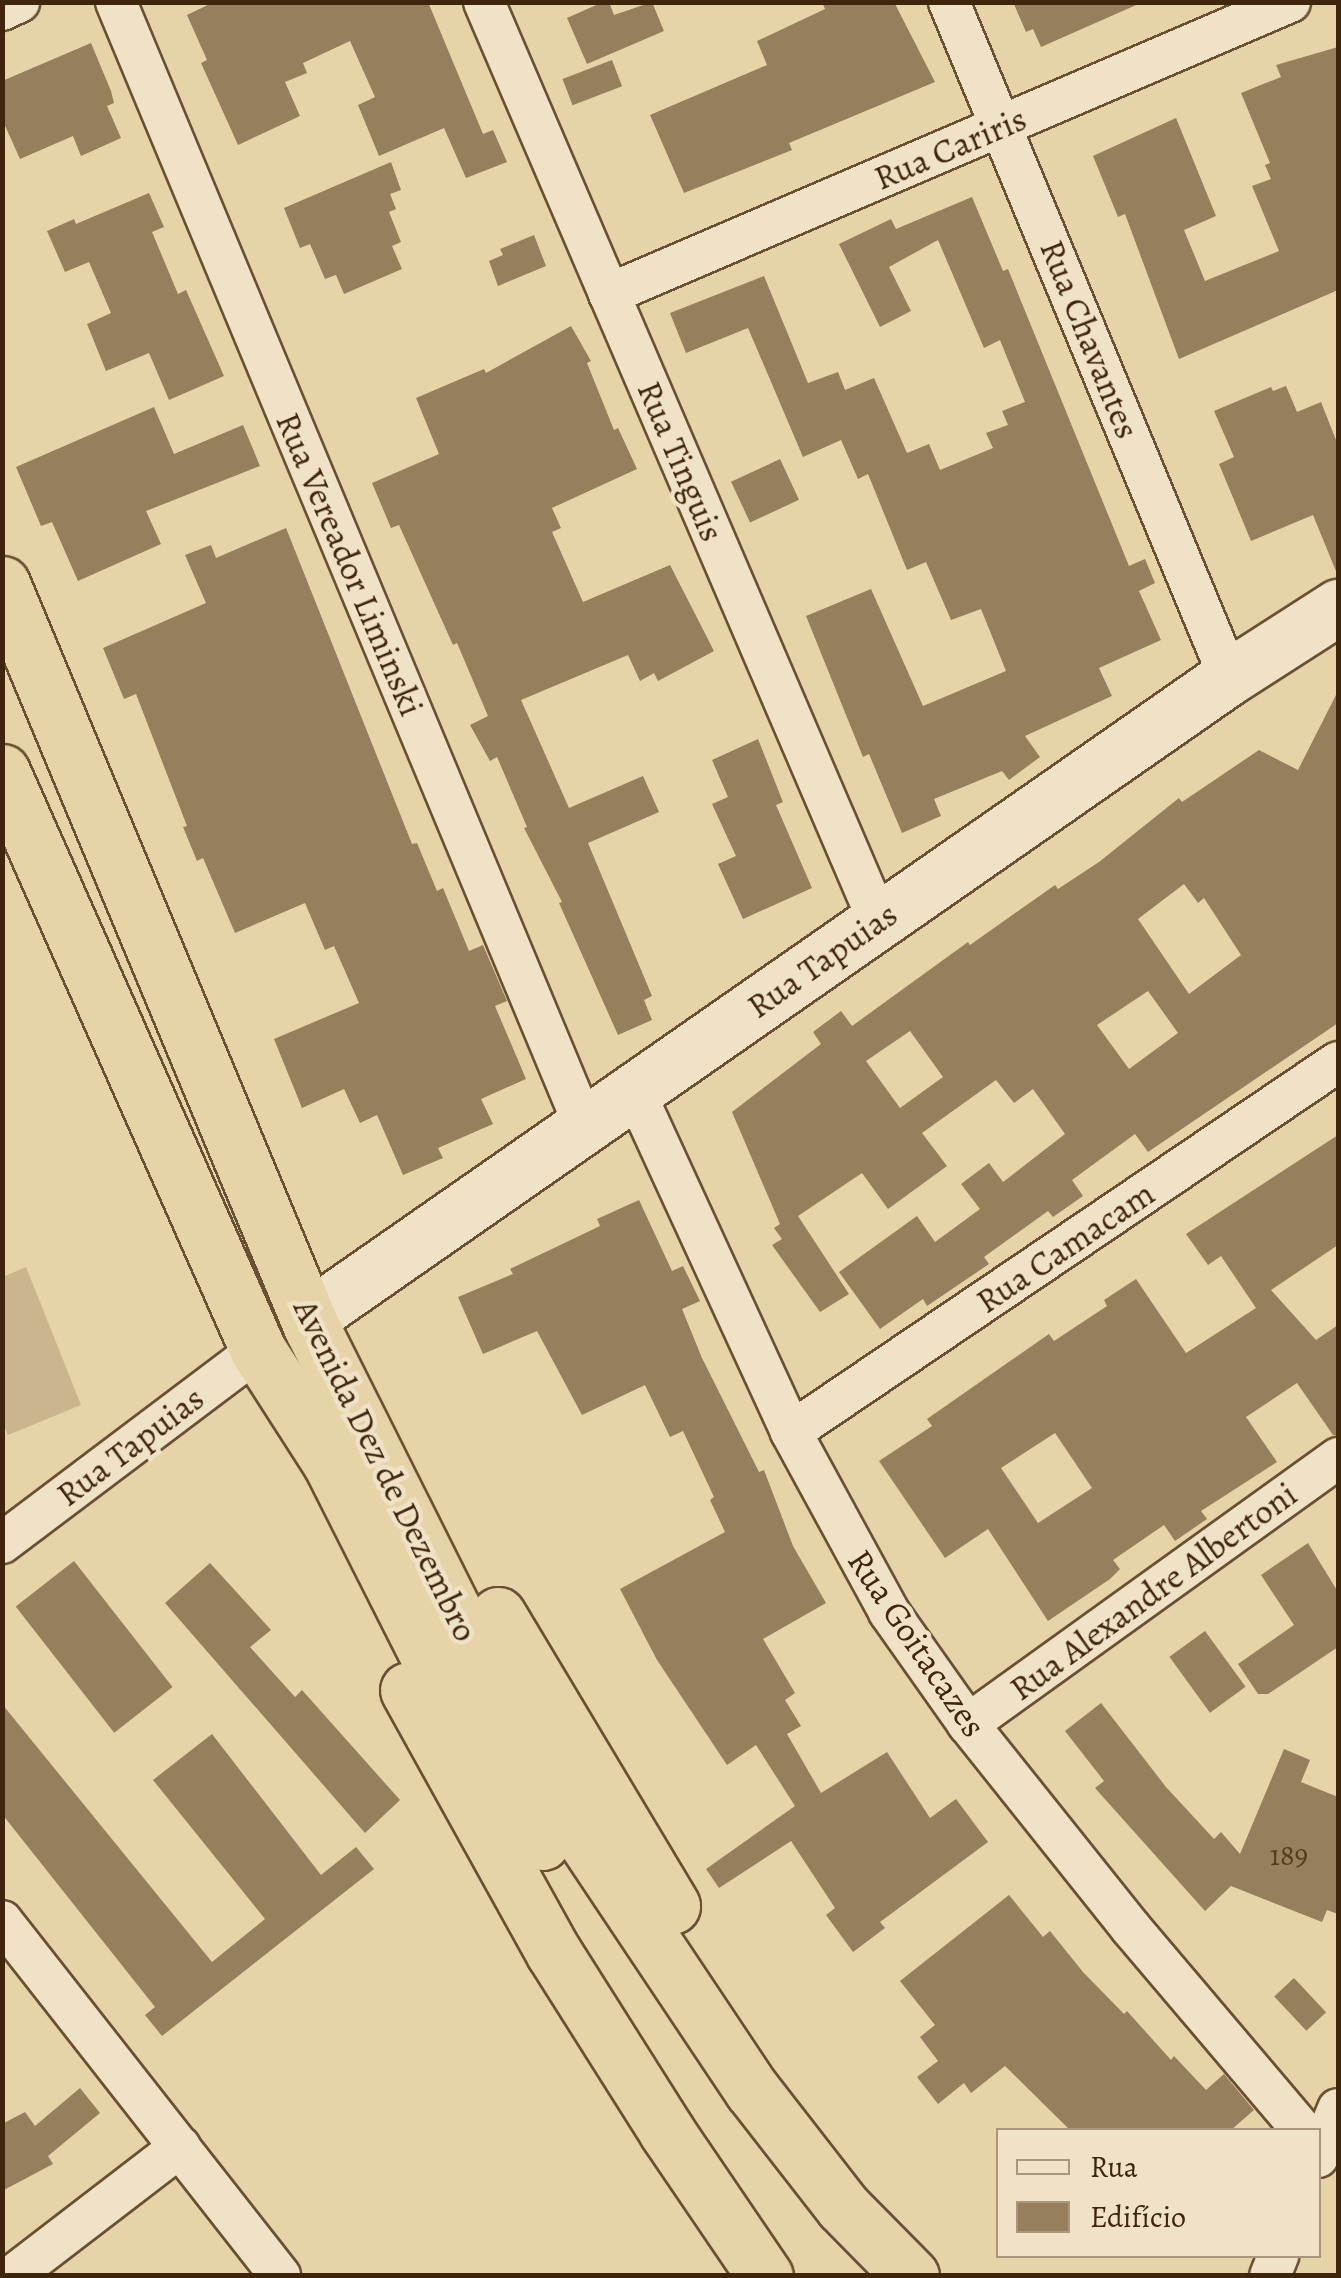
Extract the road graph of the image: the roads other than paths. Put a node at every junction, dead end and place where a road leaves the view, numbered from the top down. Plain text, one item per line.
1 (18, 2) edge
2 (116, 2) edge
3 (484, 2) edge
4 (949, 2) edge
5 (1290, 2) edge
6 (2, 10) edge
7 (1002, 126) junction
8 (609, 294) junction
9 (2, 584) edge
10 (1338, 607) edge
11 (1229, 677) junction
12 (2, 772) edge
13 (878, 920) junction
14 (1338, 1062) edge
15 (634, 1090) junction
16 (584, 1125) junction
17 (310, 1322) junction
18 (258, 1350) junction
19 (792, 1432) junction
20 (1338, 1458) edge
21 (2, 1542) edge
22 (968, 1724) junction
23 (2, 1921) edge
24 (1338, 2109) edge
25 (1299, 2128) edge
26 (1321, 2137) edge
27 (180, 2147) junction
28 (12, 2276) edge
29 (280, 2276) edge
30 (766, 2276) edge
31 (859, 2276) edge
32 (911, 2276) edge
33 (956, 2276) edge

1 - 6 street
2 - 16 street, Rua Vereador Liminski
3 - 8 street, Rua Tinguis
4 - 7 street, Rua Chavantes
5 - 7 street, Rua Cariris
7 - 8 street, Rua Cariris
7 - 11 street, Rua Chavantes
8 - 13 street, Rua Tinguis
9 - 17 highway, Avenida Dez de Dezembro
10 - 11 street, Rua Tapuias
11 - 13 street, Rua Tapuias
12 - 18 highway, Avenida Dez de Dezembro
13 - 15 street, Rua Tapuias
14 - 19 street, Rua Camacam
15 - 16 street, Rua Tapuias
15 - 19 street, Rua Goitacazes
16 - 17 street, Rua Tapuias
17 - 32 highway, Avenida Dez de Dezembro
17 - 33 highway
18 - 21 street, Rua Tapuias
18 - 30 highway
18 - 31 highway, Avenida Dez de Dezembro
19 - 22 street, Rua Goitacazes
20 - 22 street, Rua Alexandre Albertoni
22 - 25 street, Rua Goitacazes
23 - 27 street
24 - 26 street
27 - 28 street
27 - 29 street

